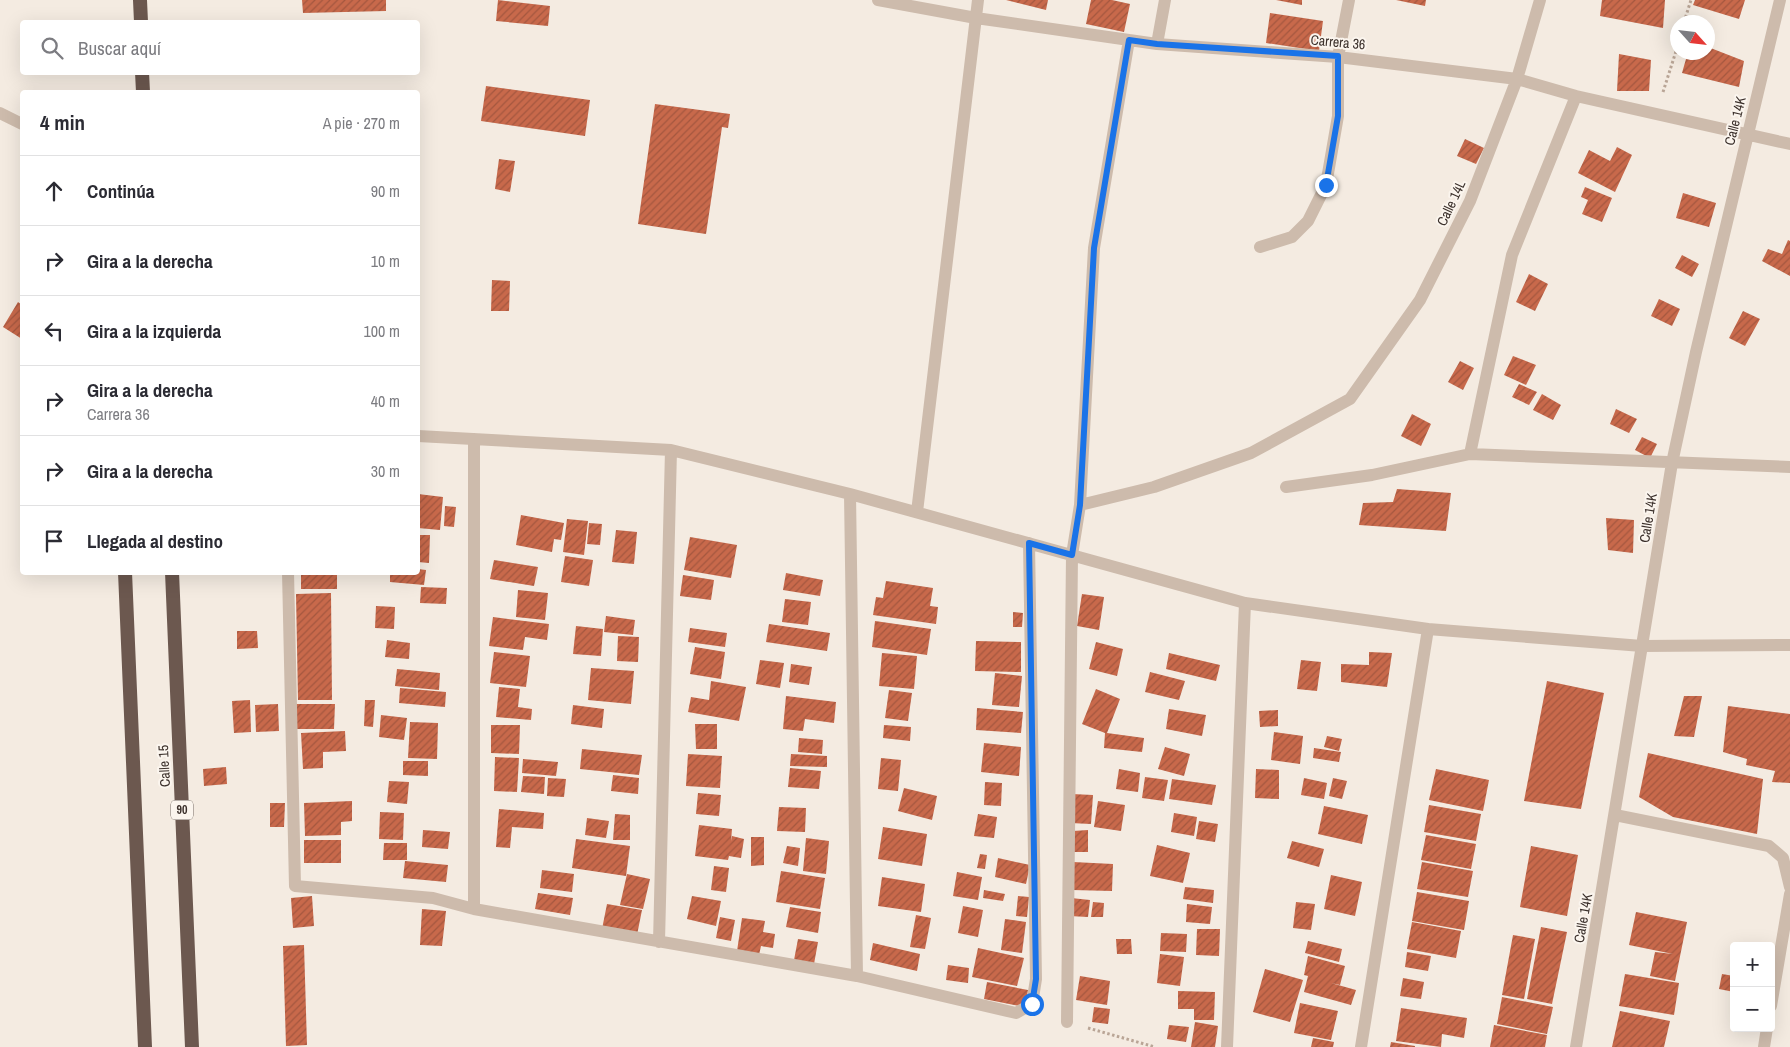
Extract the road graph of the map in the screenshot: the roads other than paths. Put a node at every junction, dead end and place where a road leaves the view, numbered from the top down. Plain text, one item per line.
1 (140, 0) edge
2 (878, 0) edge
3 (978, 0) edge
4 (1165, 0) edge
5 (1349, 0) edge
6 (1540, 0) edge
7 (1780, 0) edge
8 (976, 18) junction
9 (140, 20) edge
10 (1129, 40) junction
11 (1157, 44) junction
12 (1338, 56) junction
13 (142, 75) edge
14 (1517, 79) junction
15 (143, 90) edge
16 (1576, 96) junction
17 (0, 113) edge
18 (20, 123) edge
19 (1747, 135) junction
20 (1790, 144) edge
21 (1260, 247) dead end
22 (420, 436) edge
23 (474, 439) junction
24 (671, 450) junction
25 (1470, 454) junction
26 (1672, 463) junction
27 (1790, 467) edge
28 (1286, 487) dead end
29 (850, 494) junction
30 (1080, 505) junction
31 (917, 512) junction
32 (1029, 543) junction
33 (1072, 555) junction
34 (125, 575) edge
35 (172, 575) edge
36 (288, 575) edge
37 (1245, 603) junction
38 (1428, 629) junction
39 (1790, 645) edge
40 (1642, 646) junction
41 (1615, 815) junction
42 (1790, 887) edge
43 (1790, 894) edge
44 (474, 909) junction
45 (660, 942) junction
46 (858, 976) junction
47 (1774, 987) edge
48 (1067, 1022) road end
49 (1767, 1032) edge
50 (145, 1047) edge
51 (192, 1047) edge
52 (1227, 1047) edge
53 (1361, 1047) edge
54 (1576, 1047) edge
55 (1764, 1047) edge

1 - 9 highway
2 - 8 street, Carrera 36
3 - 8 street
4 - 11 street
5 - 12 street
6 - 14 street, Calle 14L
7 - 19 street, Calle 14K
8 - 10 street, Carrera 36
8 - 31 street
10 - 11 street, Carrera 36
10 - 30 street
11 - 12 street, Carrera 36
12 - 14 street, Carrera 36
12 - 21 street
13 - 15 highway
14 - 16 street, Carrera 36
14 - 30 street, Calle 14L
16 - 19 street, Carrera 36
16 - 25 street
17 - 18 street
19 - 20 street, Carrera 36
19 - 26 street, Calle 14K
22 - 23 street
23 - 24 street
23 - 44 street
24 - 29 street
24 - 45 street
25 - 26 street
25 - 28 street
26 - 27 street
26 - 40 street, Calle 14K
29 - 31 street
29 - 46 street
30 - 33 street
31 - 32 street
32 - 33 street
32 - 46 street
33 - 37 street
33 - 48 street
34 - 50 highway
35 - 51 highway, Calle 15 / 90
36 - 44 street
37 - 38 street
37 - 52 street
38 - 40 street
38 - 53 street
39 - 40 street
40 - 41 street, Calle 14K
41 - 42 street
41 - 54 street, Calle 14K
43 - 47 street
44 - 45 street
45 - 46 street
49 - 55 street

